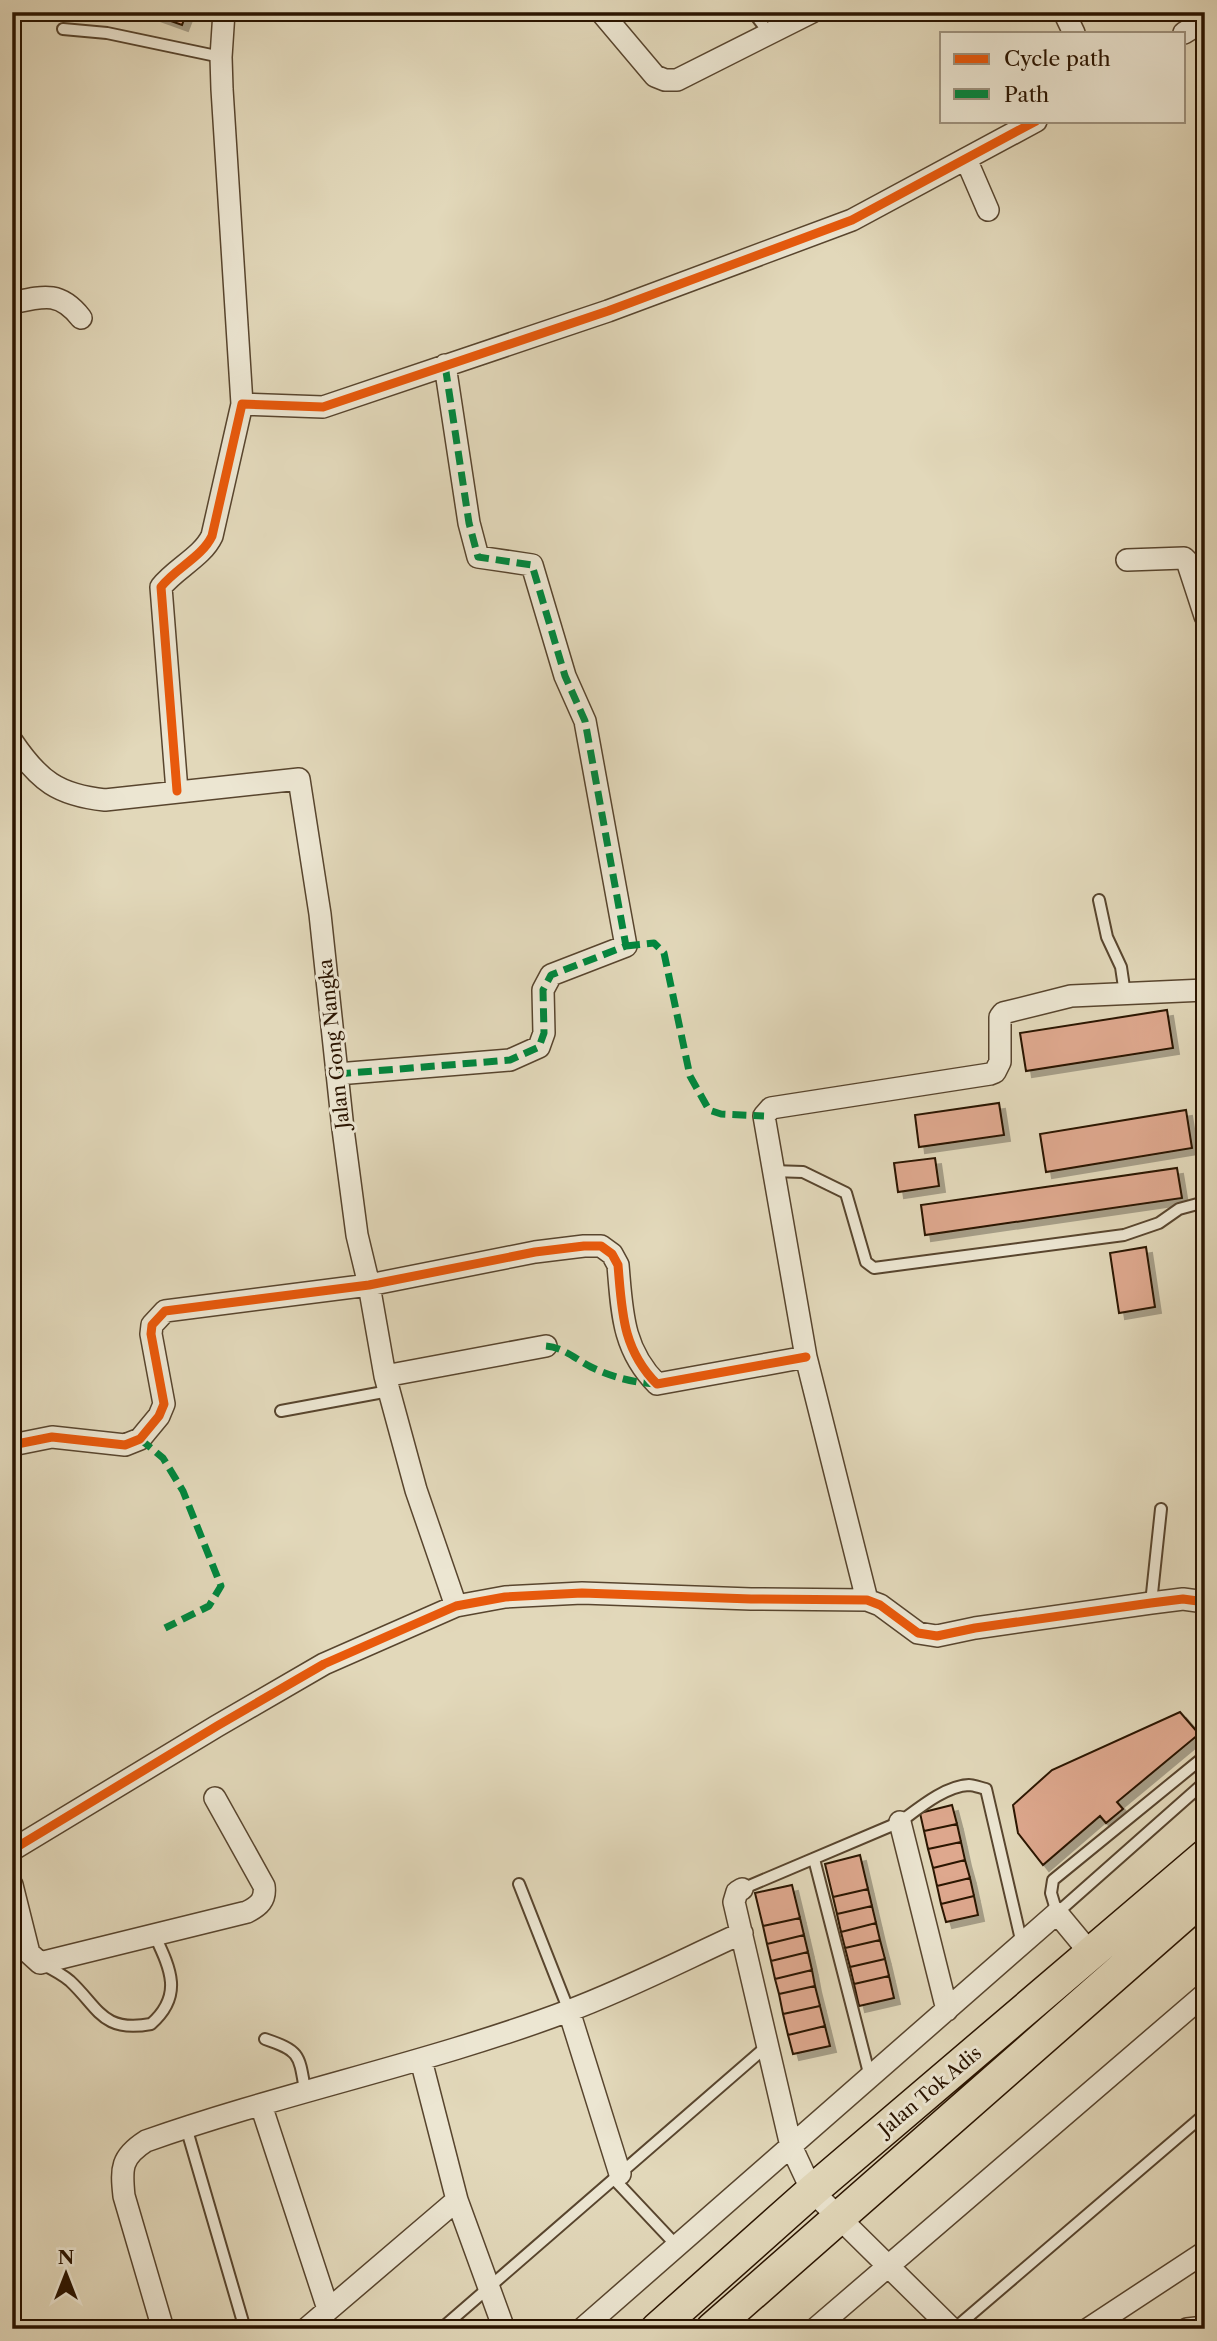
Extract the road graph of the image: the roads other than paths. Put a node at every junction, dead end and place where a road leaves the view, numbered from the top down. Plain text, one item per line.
1 (224, 12) edge
2 (601, 12) edge
3 (753, 12) edge
4 (812, 12) edge
5 (1064, 12) edge
6 (1205, 20) edge
7 (63, 29) dead end
8 (1074, 32) edge
9 (1186, 32) edge
10 (769, 33) junction
11 (221, 57) junction
12 (1034, 122) edge
13 (966, 159) junction
14 (988, 210) dead end
15 (12, 303) edge
16 (81, 318) dead end
17 (445, 365) junction
18 (243, 404) junction
19 (1127, 560) dead end
20 (1205, 616) edge
21 (12, 741) edge
22 (177, 791) junction
23 (1099, 900) dead end
24 (1205, 990) edge
25 (1125, 994) junction
26 (337, 1074) junction
27 (772, 1171) junction
28 (1205, 1202) edge
29 (369, 1285) junction
30 (546, 1346) dead end
31 (806, 1357) junction
32 (386, 1384) junction
33 (282, 1411) dead end
34 (12, 1446) edge
35 (1161, 1509) dead end
36 (867, 1600) junction
37 (1205, 1602) edge
38 (1152, 1603) junction
39 (456, 1606) junction
40 (1204, 1757) edge
41 (1205, 1782) edge
42 (215, 1798) dead end
43 (900, 1822) junction
44 (12, 1850) edge
45 (1205, 1856) edge
46 (814, 1859) junction
47 (519, 1884) dead end
48 (12, 1885) edge
49 (742, 1889) joint
50 (1205, 1896) edge
51 (1057, 1913) junction
52 (742, 1933) junction
53 (154, 1934) junction
54 (1022, 1944) junction
55 (1091, 1954) junction
56 (40, 1963) junction
57 (1205, 1994) edge
58 (947, 2010) junction
59 (569, 2011) junction
60 (265, 2039) dead end
61 (767, 2046) junction
62 (421, 2060) junction
63 (870, 2077) junction
64 (305, 2090) junction
65 (261, 2105) junction
66 (1205, 2114) edge
67 (186, 2127) junction
68 (791, 2146) junction
69 (617, 2176) junction
70 (812, 2191) junction
71 (457, 2200) junction
72 (838, 2219) junction
73 (677, 2246) junction
74 (1205, 2252) edge
75 (886, 2266) junction
76 (489, 2286) junction
77 (328, 2309) junction
78 (1205, 2327) edge
79 (163, 2329) edge
80 (245, 2329) edge
81 (306, 2329) edge
82 (441, 2329) edge
83 (504, 2329) edge
84 (582, 2329) edge
85 (657, 2329) edge
86 (712, 2329) edge
87 (815, 2329) edge
88 (953, 2329) edge
89 (1088, 2329) edge
90 (1187, 2329) edge

1 - 11 street
2 - 10 street
3 - 10 lane
4 - 10 street
5 - 8 street
6 - 9 street
7 - 11 lane
11 - 18 street
12 - 13 street
13 - 14 street
13 - 17 street
15 - 16 street
17 - 18 street
17 - 26 street
18 - 22 street
19 - 20 street
21 - 22 street, Jalan Gong Nangka
22 - 26 street, Jalan Gong Nangka
23 - 25 lane
24 - 25 street
25 - 27 street
26 - 29 street, Jalan Gong Nangka
27 - 28 lane
27 - 31 street
29 - 31 street
29 - 32 street, Jalan Gong Nangka
29 - 34 street
30 - 32 street
31 - 36 street
32 - 33 lane
32 - 39 street, Jalan Gong Nangka
35 - 38 lane
36 - 38 street
36 - 39 street
37 - 38 street
39 - 44 street
40 - 51 lane
41 - 51 lane
42 - 53 street
43 - 46 lane
43 - 54 lane
43 - 58 street
45 - 55 main road, Jalan Tok Adis
46 - 49 lane
46 - 63 lane
47 - 59 lane
48 - 56 street
49 - 52 street
50 - 72 main road, Jalan Tok Adis
51 - 54 street
51 - 55 street
52 - 59 street
52 - 61 street
53 - 56 street
53 - 56 lane
54 - 58 street
55 - 70 main road, Jalan Tok Adis
57 - 75 street
58 - 63 street
59 - 62 street
59 - 69 street
60 - 64 lane
61 - 68 street
61 - 69 lane
62 - 64 street
62 - 71 street
63 - 68 street
64 - 65 street
65 - 67 street
65 - 77 street
66 - 88 lane
67 - 79 street
67 - 80 lane
68 - 70 street
68 - 73 street
69 - 73 lane
69 - 76 lane
70 - 72 street
70 - 85 main road, Jalan Tok Adis
71 - 76 street
71 - 77 street
72 - 75 street
72 - 86 main road, Jalan Tok Adis
73 - 84 street
74 - 89 street
75 - 87 street
75 - 88 street
76 - 82 lane
76 - 83 street
77 - 81 street
78 - 90 street

